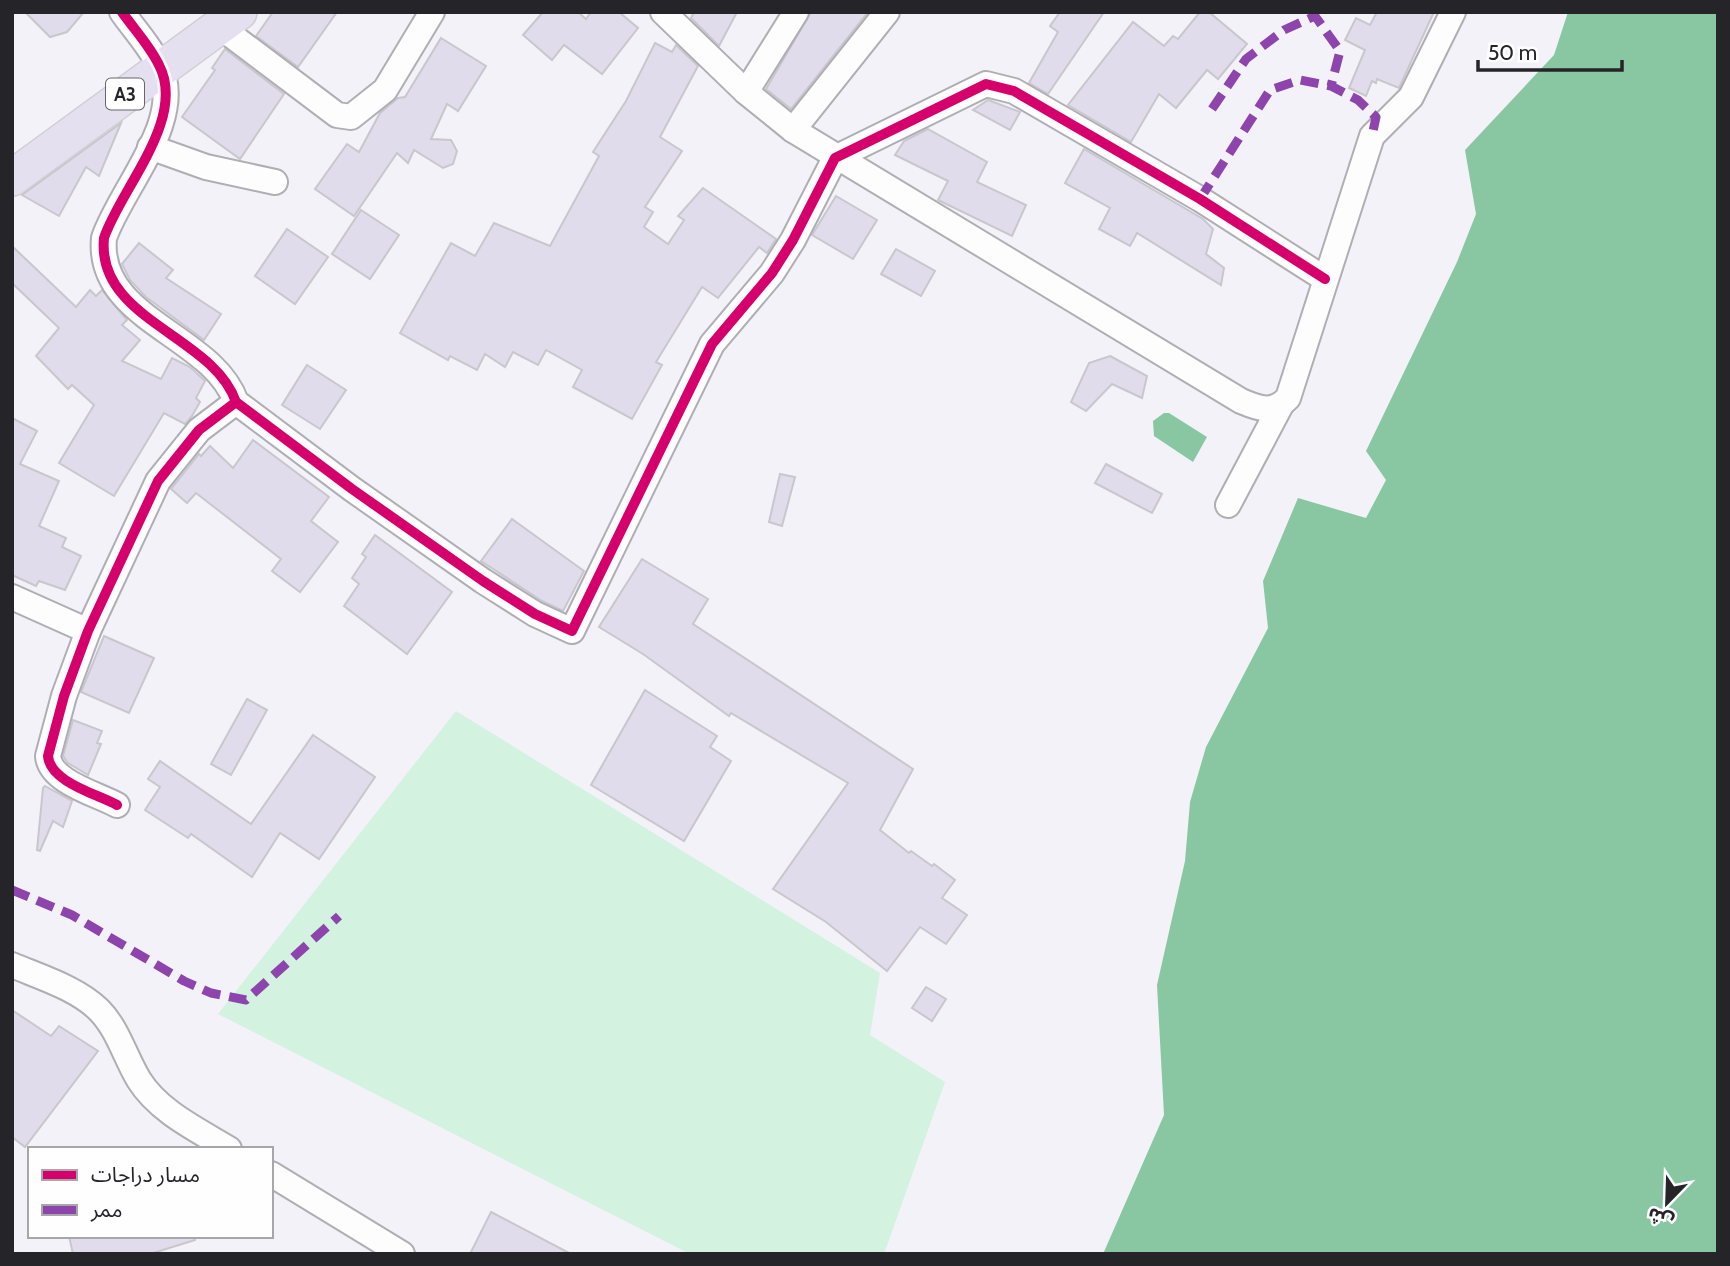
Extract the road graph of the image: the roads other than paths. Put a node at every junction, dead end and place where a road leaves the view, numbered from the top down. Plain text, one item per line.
1 (122, 12) edge
2 (432, 12) edge
3 (663, 12) edge
4 (796, 12) edge
5 (887, 12) edge
6 (1453, 12) edge
7 (223, 17) edge
8 (156, 60) junction
9 (746, 92) junction
10 (793, 130) junction
11 (150, 147) junction
12 (12, 154) edge
13 (835, 158) junction
14 (12, 178) edge
15 (275, 182) dead end
16 (1325, 279) junction
17 (236, 402) junction
18 (1281, 405) junction
19 (1228, 505) dead end
20 (12, 597) edge
21 (88, 631) junction
22 (117, 805) dead end
23 (12, 965) edge
24 (226, 1147) edge
25 (273, 1175) edge
26 (402, 1254) edge

1 - 8 street
2 - 7 street
3 - 9 street
4 - 9 street
5 - 10 street
6 - 16 street
7 - 8 highway, A3
8 - 11 street
8 - 12 highway, A3
8 - 14 highway, A3
9 - 10 street
10 - 13 street
11 - 15 street
11 - 17 street
13 - 16 street
13 - 17 street
13 - 18 street
16 - 18 street
17 - 21 street
18 - 19 street
20 - 21 street
21 - 22 street
23 - 24 street
25 - 26 street

